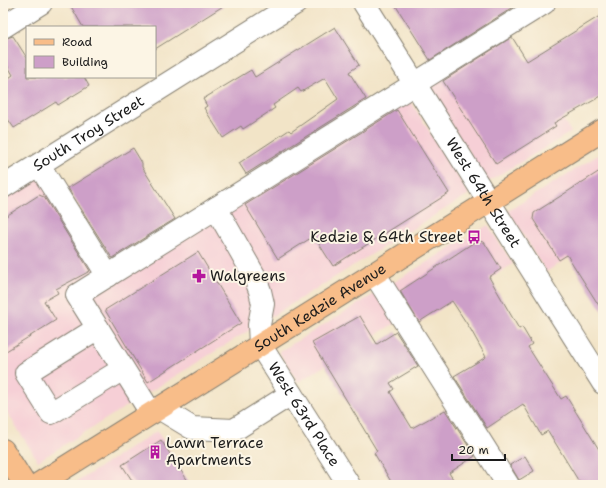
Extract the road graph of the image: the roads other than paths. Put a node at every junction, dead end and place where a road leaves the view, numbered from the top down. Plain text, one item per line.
1 (41, 3) edge
2 (296, 3) edge
3 (364, 3) edge
4 (544, 3) edge
5 (3, 27) edge
6 (415, 84) junction
7 (603, 131) edge
8 (39, 165) junction
9 (3, 187) edge
10 (489, 202) junction
11 (216, 208) junction
12 (374, 273) junction
13 (108, 276) junction
14 (98, 328) junction
15 (260, 345) junction
16 (122, 368) junction
17 (603, 382) edge
18 (291, 394) junction
19 (155, 411) junction
20 (3, 450) edge
21 (25, 485) edge
22 (37, 485) edge
23 (349, 485) edge
24 (508, 485) edge

1 - 5 street
2 - 8 street, South Troy Street
3 - 6 street, West 64th Street
4 - 6 street
6 - 10 street, West 64th Street
6 - 11 street
7 - 10 main road, South Kedzie Avenue
8 - 9 street, South Troy Street
8 - 13 street
10 - 12 main road, South Kedzie Avenue
10 - 17 street, West 64th Street
11 - 13 street
11 - 15 street
12 - 15 main road, South Kedzie Avenue
12 - 24 street
13 - 14 street
14 - 16 street
14 - 16 street
15 - 18 street, West 63rd Place
15 - 19 main road, South Kedzie Avenue
16 - 19 street
18 - 19 street
18 - 23 street, West 63rd Place
19 - 22 main road, South Kedzie Avenue
20 - 21 main road

